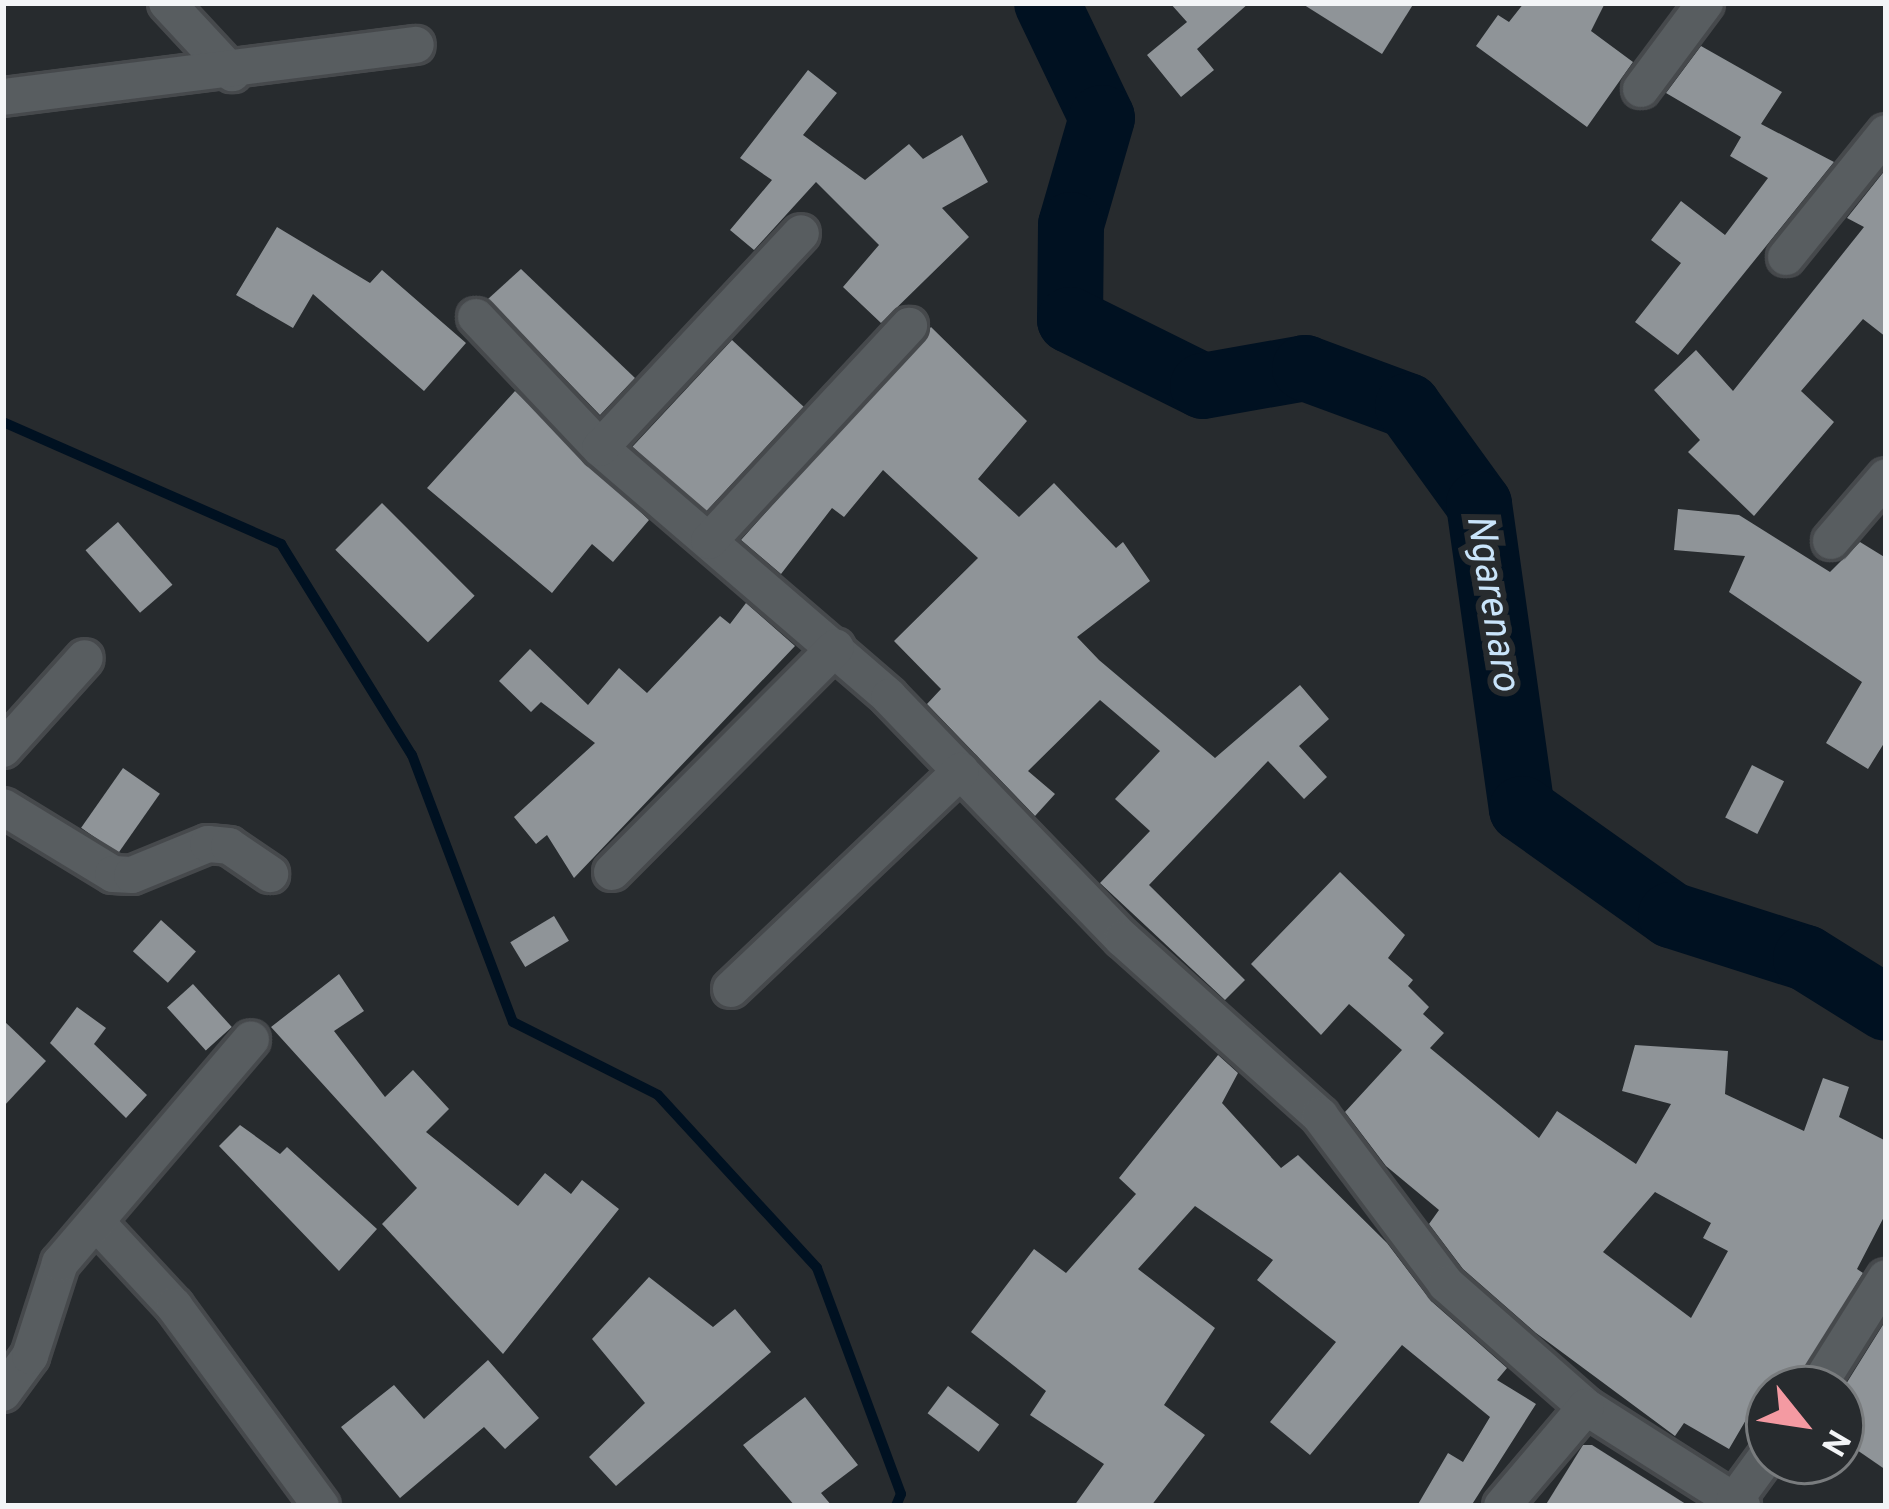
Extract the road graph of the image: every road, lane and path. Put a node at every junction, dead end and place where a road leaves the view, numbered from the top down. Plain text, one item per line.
1 (167, 3) edge
2 (1705, 3) edge
3 (416, 44) dead end
4 (232, 73) junction
5 (1641, 89) dead end
6 (3, 97) edge
7 (1886, 133) edge
8 (801, 233) dead end
9 (1786, 257) dead end
10 (476, 317) dead end
11 (909, 326) dead end
12 (600, 448) junction
13 (1886, 476) edge
14 (709, 541) junction
15 (1831, 541) dead end
16 (836, 647) junction
17 (85, 658) dead end
18 (3, 749) edge
19 (961, 771) junction
20 (3, 807) edge
21 (612, 872) dead end
22 (270, 874) dead end
23 (731, 989) dead end
24 (251, 1039) dead end
25 (96, 1222) junction
26 (1886, 1278) edge
27 (1831, 1365) edge
28 (3, 1393) edge
29 (1586, 1407) junction
30 (1738, 1503) edge
31 (321, 1506) edge
32 (1502, 1506) edge

1 - 4 street
2 - 5 street
3 - 4 street
4 - 6 street
7 - 9 street
8 - 12 street
10 - 12 street
11 - 14 street
12 - 14 street
13 - 15 street
14 - 16 street
16 - 19 street
16 - 21 street
17 - 18 street
19 - 23 street
19 - 29 street
20 - 22 street
24 - 25 street
25 - 28 street
25 - 31 street
26 - 27 street
29 - 30 street
29 - 32 street

